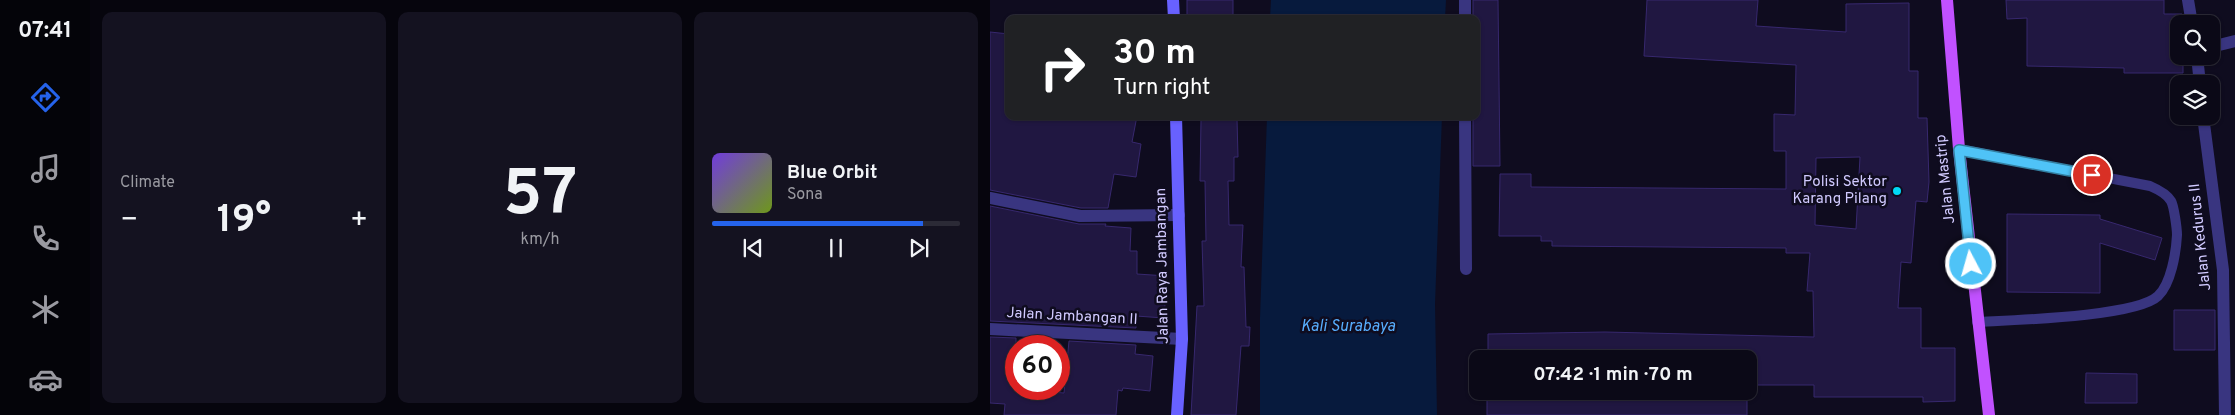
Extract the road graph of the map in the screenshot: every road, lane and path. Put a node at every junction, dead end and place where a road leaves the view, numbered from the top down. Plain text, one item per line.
1 (1173, 0) edge
2 (1465, 0) edge
3 (1947, 0) edge
4 (2188, 0) edge
5 (1174, 15) edge
6 (1465, 15) edge
7 (2190, 15) edge
8 (2235, 41) edge
9 (2220, 45) edge
10 (1176, 120) edge
11 (1465, 120) edge
12 (2205, 125) edge
13 (1959, 150) junction
14 (990, 198) edge
15 (1179, 215) junction
16 (1466, 269) dead end
17 (2229, 270) edge
18 (1977, 322) junction
19 (990, 329) edge
20 (1182, 339) junction
21 (1989, 414) edge
22 (1177, 415) edge
23 (2225, 415) edge

1 - 5 main road
2 - 6 street
3 - 13 main road, Jalan Mastrip
4 - 7 street
8 - 9 street
10 - 15 main road, Jalan Raya Jambangan
11 - 16 street
12 - 17 street, Jalan Kedurus II
13 - 18 main road, Jalan Mastrip
13 - 18 lane
14 - 15 street
15 - 20 main road, Jalan Raya Jambangan
17 - 23 street, Jalan Kedurus II
18 - 21 main road, Jalan Mastrip
19 - 20 street, Jalan Jambangan II
20 - 22 main road, Jalan Raya Jambangan

